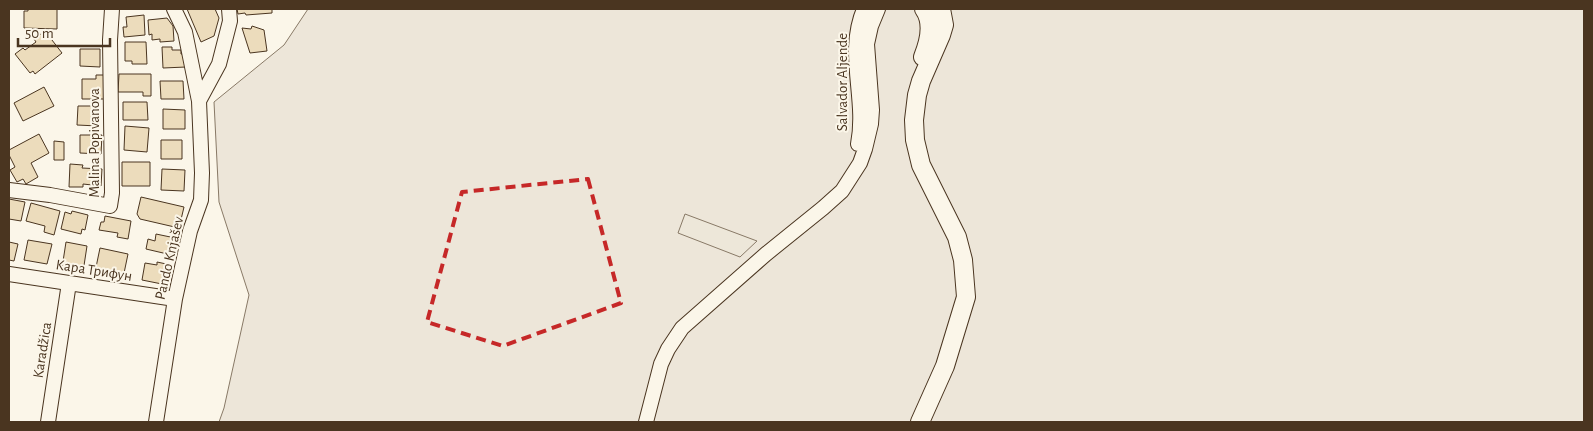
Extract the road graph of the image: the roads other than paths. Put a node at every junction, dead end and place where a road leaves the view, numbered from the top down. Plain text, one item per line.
1 (112, 9) edge
2 (174, 9) edge
3 (229, 9) edge
4 (875, 9) edge
5 (924, 9) edge
6 (941, 9) edge
7 (199, 101) junction
8 (9, 190) edge
9 (963, 260) junction
10 (9, 274) edge
11 (69, 283) junction
12 (175, 299) junction
13 (48, 422) edge
14 (156, 422) edge
15 (646, 422) edge
16 (920, 422) edge

1 - 8 street, Malina Popivanova
2 - 7 street, Pando Knjašev
3 - 7 street
4 - 15 street, Salvador Aljende
5 - 9 main road
6 - 9 main road
7 - 12 street, Pando Knjašev
9 - 16 main road
10 - 11 street, Кара Трифун
11 - 12 street, Кара Трифун
11 - 13 street, Karadžica
12 - 14 street, Pando Knjašev

